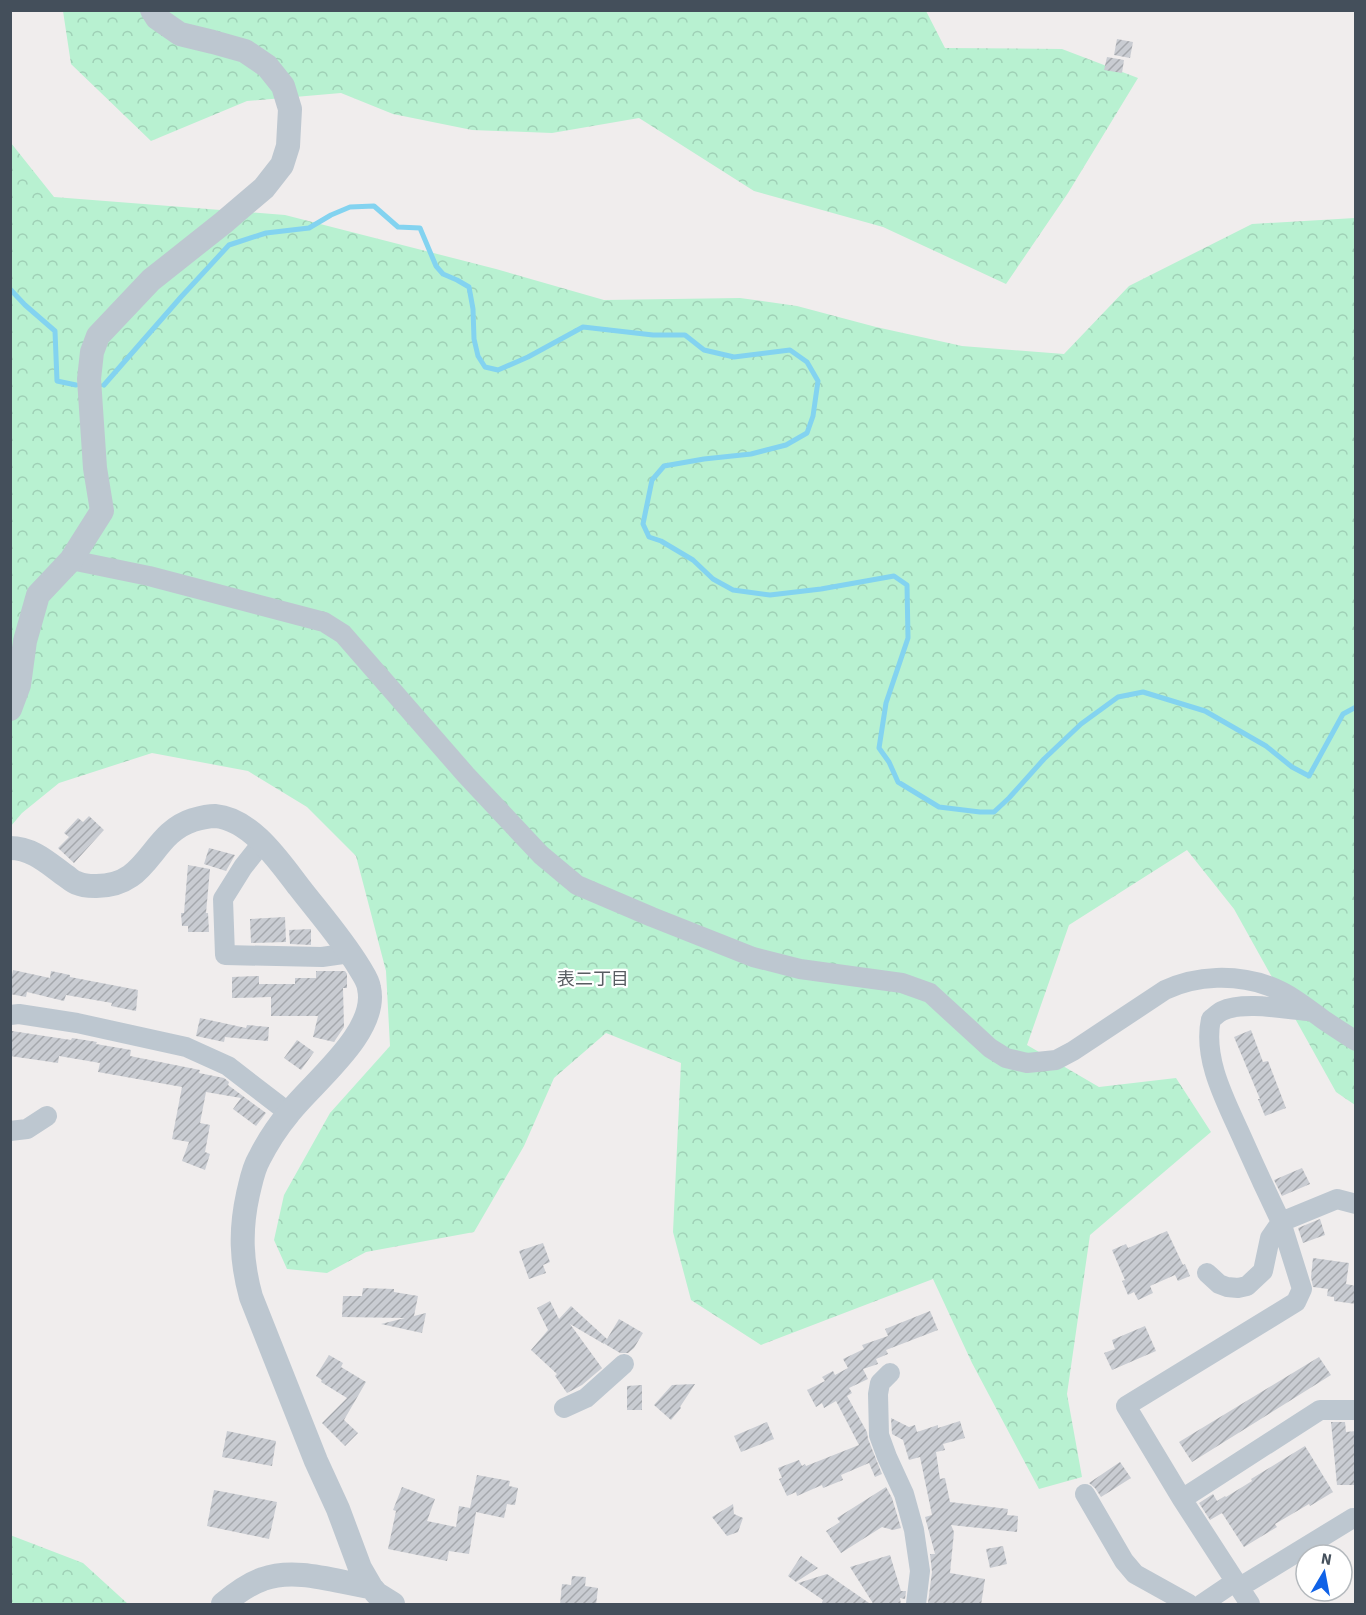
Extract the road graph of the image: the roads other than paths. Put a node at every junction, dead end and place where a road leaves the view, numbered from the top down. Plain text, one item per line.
1 (153, 10) edge
2 (71, 560) junction
3 (10, 709) edge
4 (262, 843) junction
5 (10, 848) edge
6 (350, 953) junction
7 (1312, 1012) junction
8 (10, 1015) edge
9 (1356, 1041) edge
10 (289, 1113) junction
11 (47, 1116) dead end
12 (10, 1131) edge
13 (1356, 1204) edge
14 (1281, 1222) junction
15 (1207, 1273) dead end
16 (624, 1365) dead end
17 (890, 1373) dead end
18 (564, 1408) dead end
19 (1356, 1410) edge
20 (1085, 1494) dead end
21 (1182, 1499) junction
22 (1356, 1518) edge
23 (1238, 1584) junction
24 (371, 1587) junction
25 (224, 1605) edge
26 (393, 1605) edge
27 (916, 1605) edge
28 (1189, 1605) edge
29 (1202, 1605) edge
30 (1250, 1605) edge

1 - 2 street
2 - 3 street
2 - 7 street
4 - 5 street
4 - 6 street
4 - 6 street
6 - 10 street
7 - 9 street
7 - 14 street
8 - 10 street
10 - 24 street
11 - 12 street
13 - 14 street
14 - 15 street
14 - 21 street
16 - 18 street
17 - 27 street
19 - 21 street
20 - 28 street
21 - 23 street
22 - 23 street
23 - 29 street
23 - 30 street
24 - 25 street
24 - 26 street

